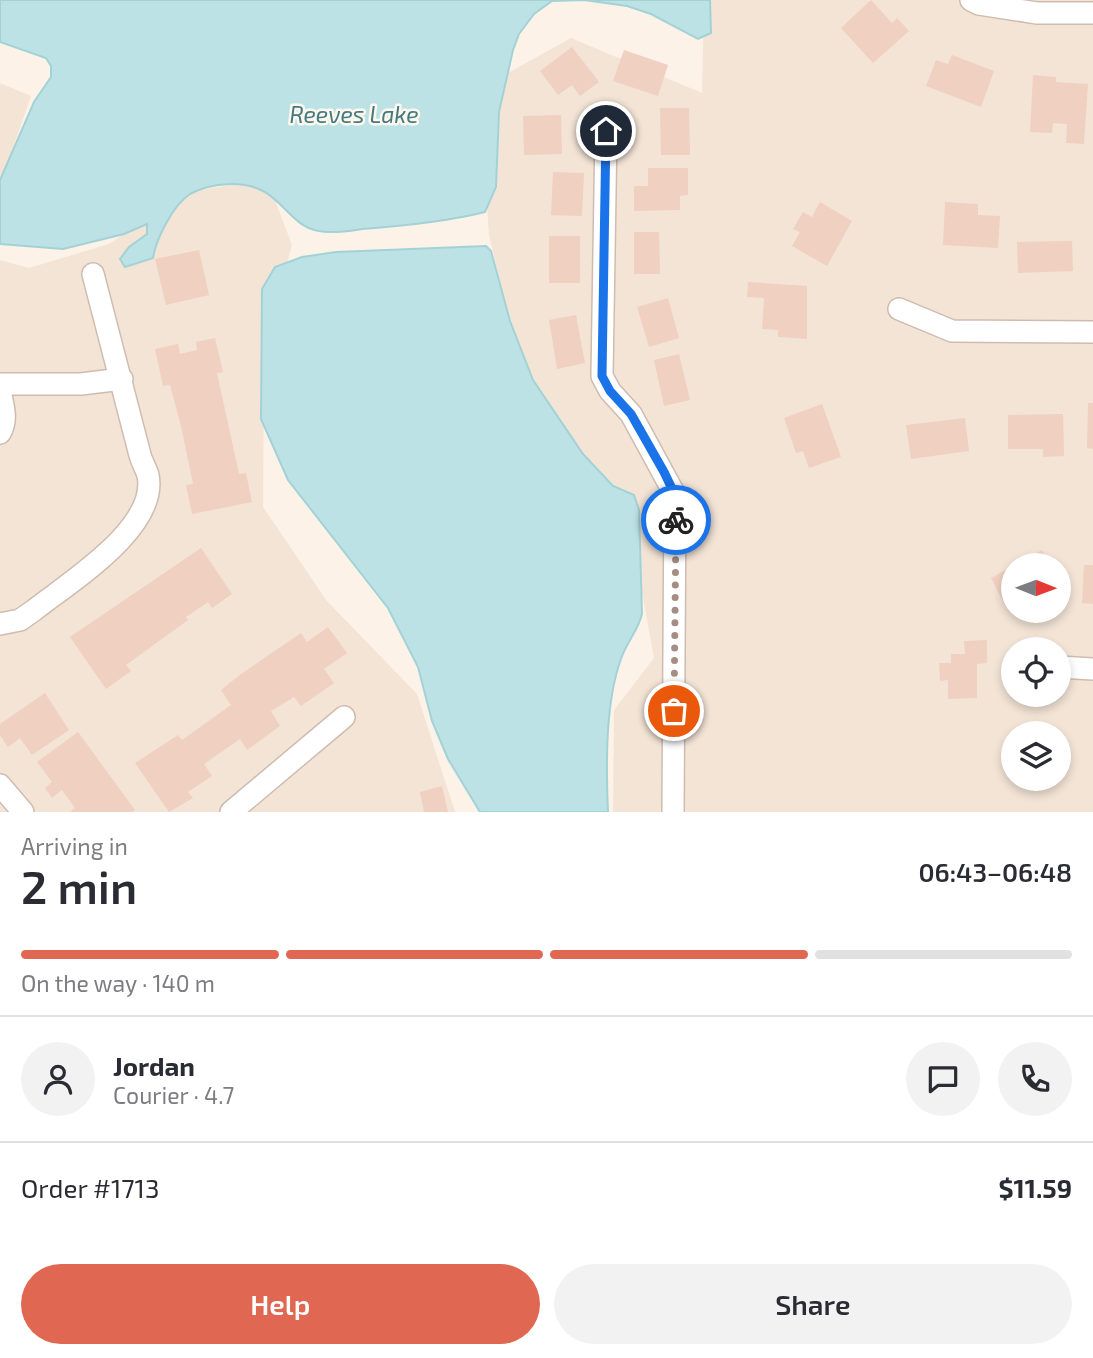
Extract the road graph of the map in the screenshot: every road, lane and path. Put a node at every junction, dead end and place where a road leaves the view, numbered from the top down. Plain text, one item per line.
1 (971, 0) edge
2 (1093, 13) edge
3 (606, 131) dead end
4 (93, 274) dead end
5 (899, 309) dead end
6 (1093, 332) edge
7 (122, 379) junction
8 (0, 384) edge
9 (0, 391) edge
10 (0, 433) edge
11 (0, 624) edge
12 (1071, 668) edge
13 (1093, 669) edge
14 (344, 718) dead end
15 (0, 785) edge
16 (23, 812) edge
17 (231, 812) edge
18 (673, 812) edge

1 - 2 street
3 - 18 street
4 - 7 street
5 - 6 street
7 - 8 street
7 - 11 street
9 - 10 street
12 - 13 street
14 - 17 street
15 - 16 street

